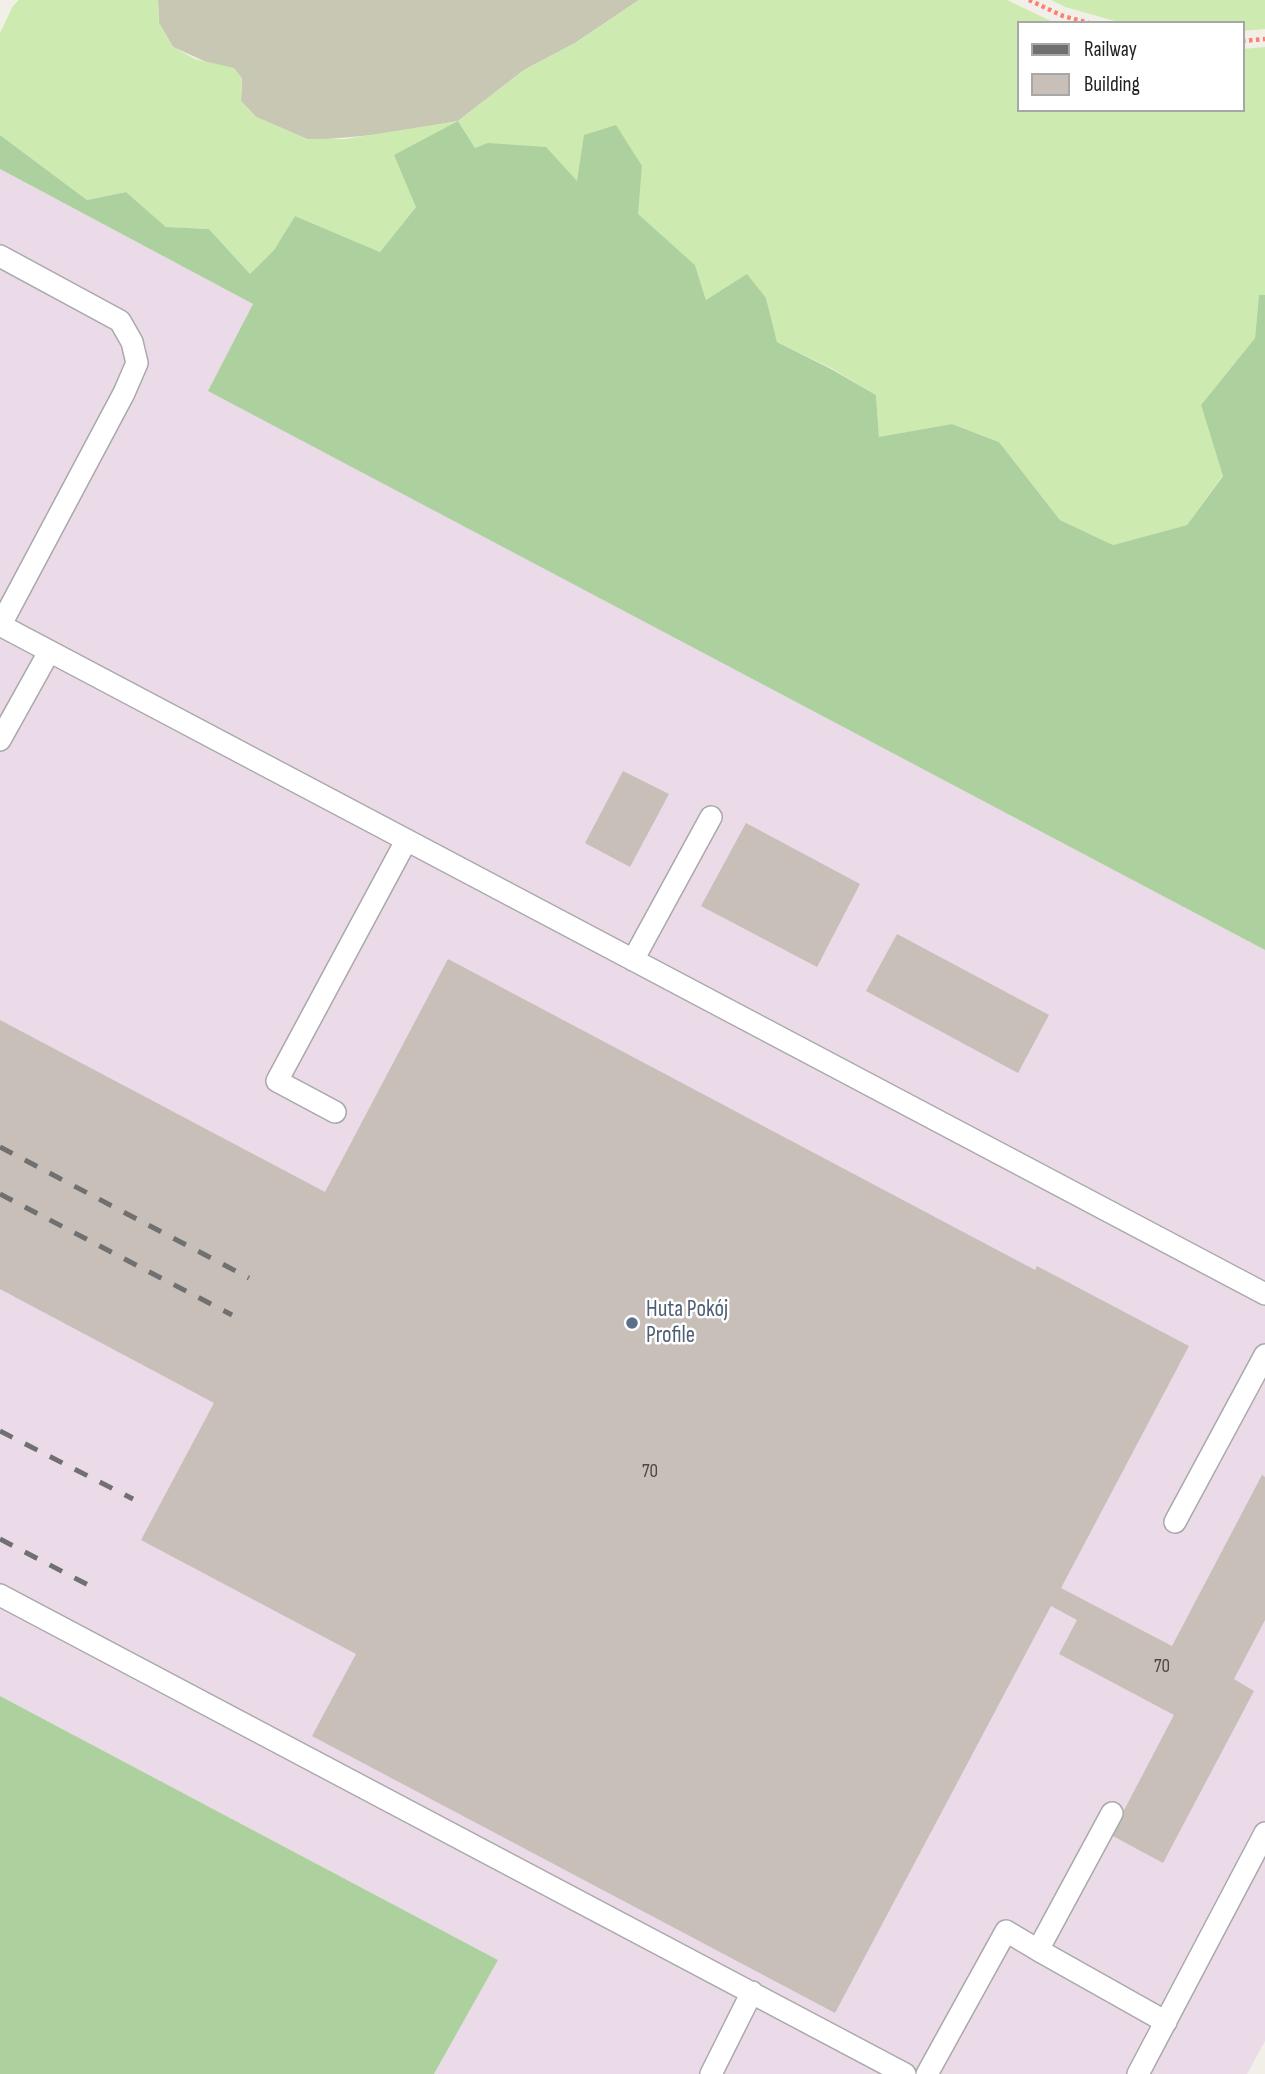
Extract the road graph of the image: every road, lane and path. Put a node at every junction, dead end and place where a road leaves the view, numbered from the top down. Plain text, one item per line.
1 (1029, 0) edge
2 (1082, 21) edge
3 (1265, 39) edge
4 (1244, 41) edge
5 (0, 256) edge
6 (0, 626) edge
7 (49, 652) junction
8 (0, 740) edge
9 (711, 817) dead end
10 (406, 841) junction
11 (633, 960) junction
12 (335, 1112) dead end
13 (1265, 1294) edge
14 (1265, 1355) edge
15 (1175, 1522) dead end
16 (0, 1595) edge
17 (1112, 1813) dead end
18 (1265, 1833) edge
19 (1038, 1950) junction
20 (751, 1992) junction
21 (1166, 2022) junction
22 (710, 2074) edge
23 (905, 2074) edge
24 (926, 2074) edge
25 (1138, 2074) edge

1 - 2 path
3 - 4 path
5 - 6 lane
6 - 7 lane
7 - 8 lane
7 - 10 lane
9 - 11 lane
10 - 11 lane
10 - 12 lane
11 - 13 lane
14 - 15 lane
16 - 20 lane
17 - 19 lane
18 - 21 lane
19 - 21 lane
19 - 24 lane
20 - 22 lane
20 - 23 lane
21 - 25 lane

